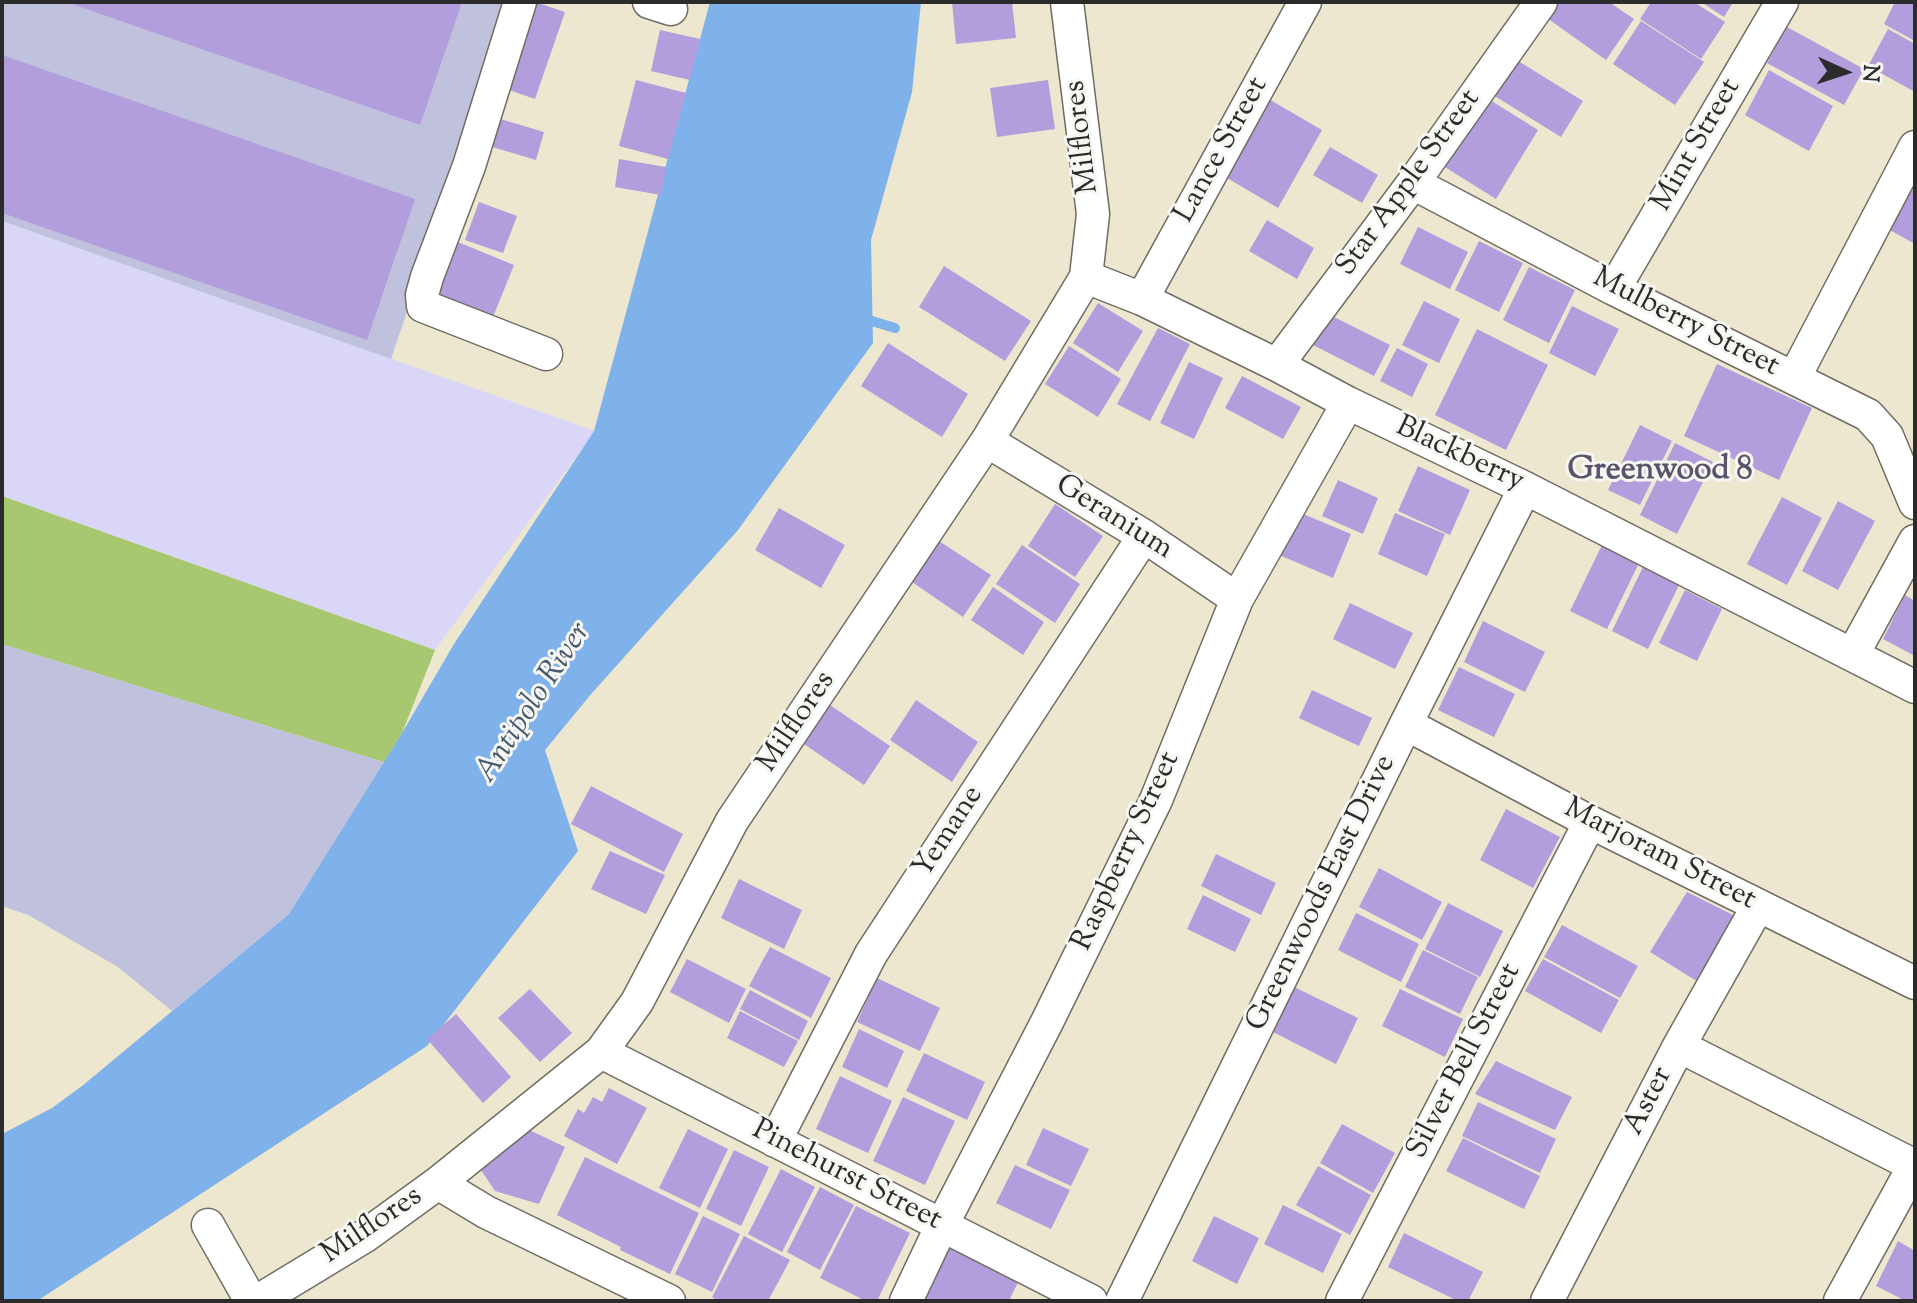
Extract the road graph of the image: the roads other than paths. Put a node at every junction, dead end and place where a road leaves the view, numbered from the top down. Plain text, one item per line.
1 (520, 2) edge
2 (1067, 2) edge
3 (1541, 2) edge
4 (1782, 2) edge
5 (1297, 5) edge
6 (1915, 147) edge
7 (1413, 183) junction
8 (1086, 277) junction
9 (1614, 289) junction
10 (1142, 299) junction
11 (546, 354) dead end
12 (1277, 365) junction
13 (1794, 378) junction
14 (1348, 403) junction
15 (987, 441) junction
16 (1525, 488) junction
17 (1915, 503) edge
18 (1144, 536) junction
19 (1915, 541) edge
20 (1237, 599) junction
21 (1853, 654) junction
22 (1915, 687) edge
23 (1406, 724) junction
24 (1590, 822) junction
25 (1758, 906) junction
26 (1915, 983) edge
27 (1679, 1046) junction
28 (601, 1052) junction
29 (775, 1141) junction
30 (1914, 1166) edge
31 (438, 1183) junction
32 (208, 1225) dead end
33 (942, 1225) junction
34 (251, 1301) edge
35 (258, 1301) edge
36 (669, 1301) edge
37 (906, 1301) edge
38 (1091, 1301) edge
39 (1122, 1301) edge
40 (1342, 1301) edge
41 (1547, 1301) edge
42 (1840, 1301) edge

1 - 11 street
2 - 8 street, Milflores
3 - 7 street, Star Apple Street
4 - 9 street, Mint Street
5 - 10 street, Lance Street
6 - 13 street
7 - 9 street, Mulberry Street
7 - 12 street, Star Apple Street
8 - 10 street, Blackberry
8 - 15 street, Milflores
9 - 13 street, Mulberry Street
10 - 12 street, Blackberry
12 - 14 street, Blackberry
13 - 17 street, Mulberry Street
14 - 16 street, Blackberry
14 - 20 street, Raspberry Street
15 - 18 street, Geranium
15 - 28 street, Milflores
16 - 21 street, Blackberry
16 - 23 street, Greenwoods East Drive
18 - 20 street, Geranium
18 - 29 street, Yemane
19 - 21 street
20 - 33 street, Raspberry Street
21 - 22 street, Blackberry
23 - 24 street, Marjoram Street
23 - 39 street, Greenwoods East Drive
24 - 25 street, Marjoram Street
24 - 40 street, Silver Bell Street
25 - 26 street, Marjoram Street
25 - 27 street, Aster
27 - 30 street
27 - 41 street, Aster
28 - 29 street, Pinehurst Street
28 - 31 street, Milflores
29 - 33 street, Pinehurst Street
30 - 42 street
31 - 35 street, Milflores
31 - 36 street
32 - 34 street
33 - 37 street, Raspberry Street
33 - 38 street, Pinehurst Street

